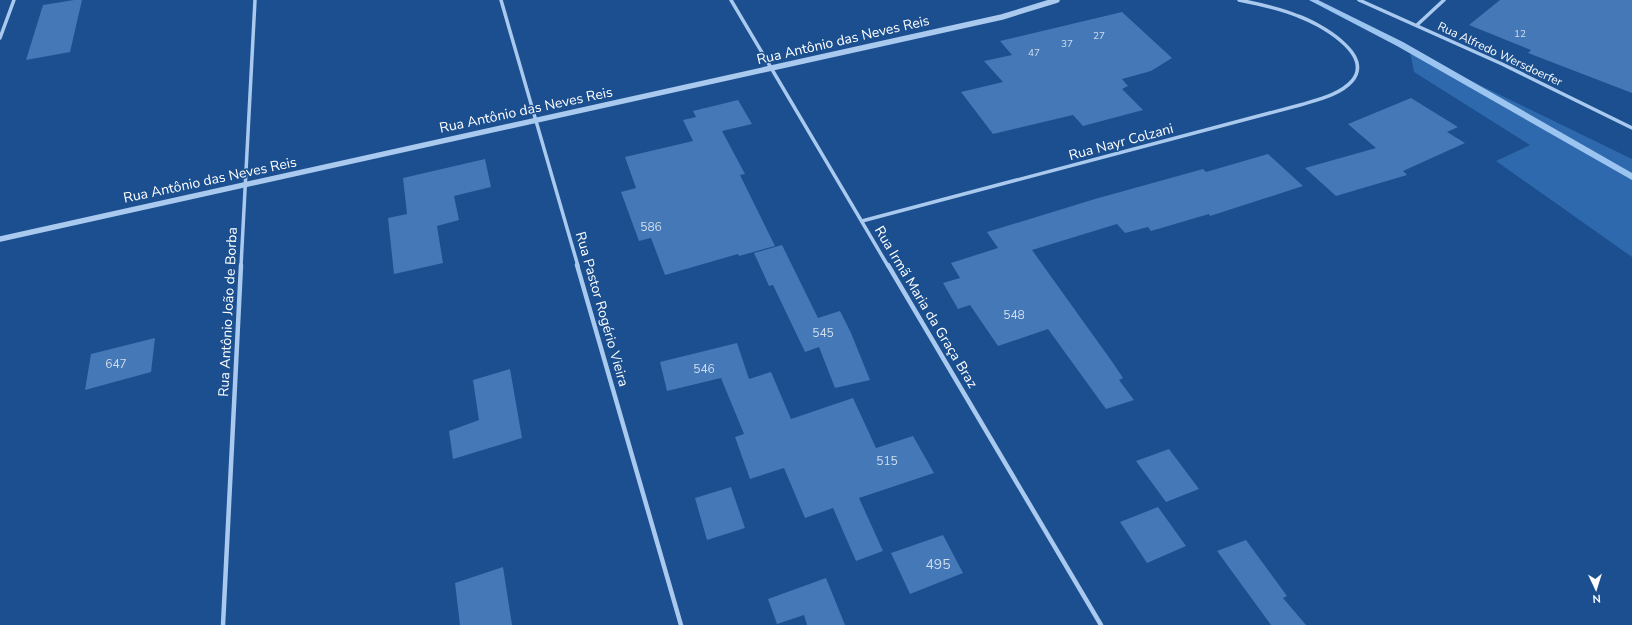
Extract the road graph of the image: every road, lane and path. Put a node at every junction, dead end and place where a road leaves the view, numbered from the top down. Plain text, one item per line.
1 (14, 0) edge
2 (255, 0) edge
3 (501, 0) edge
4 (731, 0) edge
5 (1057, 0) edge
6 (1239, 0) edge
7 (1359, 0) edge
8 (1444, 0) edge
9 (1417, 25) junction
10 (0, 38) edge
11 (772, 68) junction
12 (536, 120) junction
13 (1632, 128) edge
14 (245, 184) junction
15 (862, 221) junction
16 (0, 239) edge
17 (223, 625) edge
18 (681, 625) edge
19 (1101, 625) edge

1 - 10 street
2 - 14 street, Rua Antônio João de Borba
3 - 12 street, Rua Pastor Rogério Vieira
4 - 11 street, Rua Irmã Maria da Graça Braz
5 - 11 street, Rua Antônio das Neves Reis
6 - 15 street, Rua Nayr Colzani
7 - 9 street, Rua Alfredo Wersdoerfer
8 - 9 street
9 - 13 street, Rua Alfredo Wersdoerfer
11 - 12 street, Rua Antônio das Neves Reis
11 - 15 street, Rua Irmã Maria da Graça Braz
12 - 14 street, Rua Antônio das Neves Reis
12 - 18 street, Rua Pastor Rogério Vieira
14 - 16 street, Rua Antônio das Neves Reis
14 - 17 street, Rua Antônio João de Borba
15 - 19 street, Rua Irmã Maria da Graça Braz

